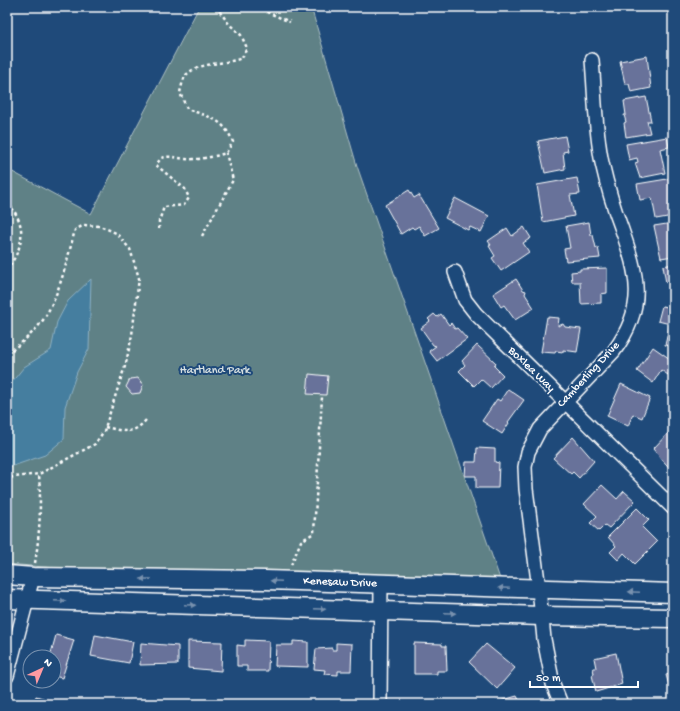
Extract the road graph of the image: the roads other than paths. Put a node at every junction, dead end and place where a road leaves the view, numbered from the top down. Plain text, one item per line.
1 (592, 60) dead end
2 (455, 272) dead end
3 (565, 403) junction
4 (673, 508) edge
5 (7, 575) edge
6 (33, 577) junction
7 (381, 584) junction
8 (539, 589) junction
9 (673, 593) edge
10 (7, 600) edge
11 (27, 600) junction
12 (380, 611) junction
13 (541, 616) junction
14 (673, 618) edge
15 (7, 676) edge
16 (380, 704) edge
17 (561, 704) edge

1 - 3 street, Camberling Drive
2 - 3 street, Boxlea Way
3 - 4 street, Boxlea Way
3 - 8 street, Camberling Drive
5 - 6 street, Kenesaw Drive
7 -> 6 street, Kenesaw Drive
6 - 11 street
8 -> 7 street, Kenesaw Drive
7 - 12 street
9 -> 8 street, Kenesaw Drive
8 - 13 street, Camberling Drive
10 - 11 street
11 -> 12 street
11 - 15 street
12 -> 13 street
12 - 16 street
13 - 14 street
13 - 17 street, Camberling Drive

